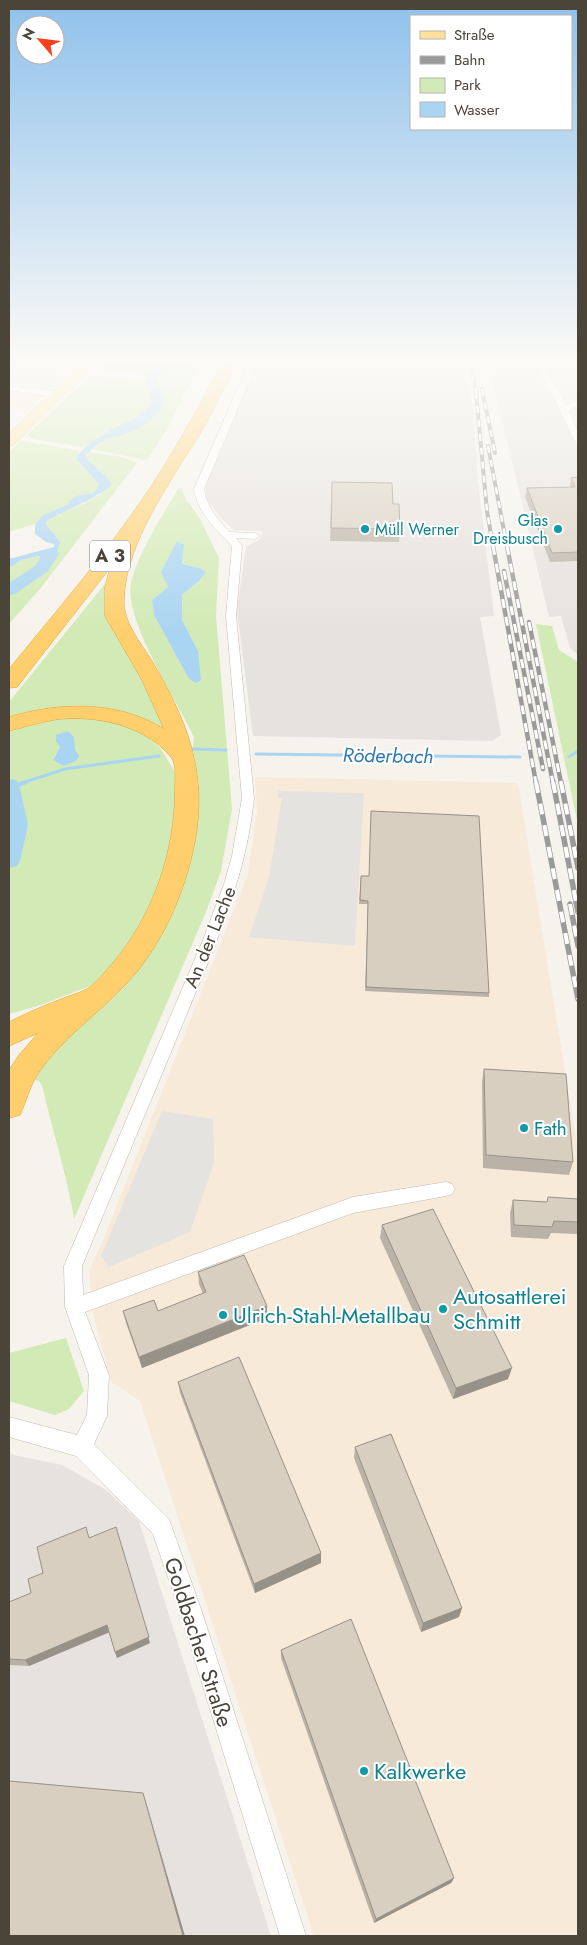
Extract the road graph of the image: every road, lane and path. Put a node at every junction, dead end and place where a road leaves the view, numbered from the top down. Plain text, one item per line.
1 (165, 451) edge
2 (177, 451) edge
3 (215, 451) edge
4 (143, 497) junction
5 (122, 511) dead end
6 (255, 536) dead end
7 (233, 541) junction
8 (82, 564) dead end
9 (9, 682) edge
10 (9, 724) edge
11 (184, 757) junction
12 (105, 989) junction
13 (38, 1020) junction
14 (9, 1027) edge
15 (9, 1035) edge
16 (9, 1106) edge
17 (446, 1189) dead end
18 (74, 1307) junction
19 (9, 1426) edge
20 (82, 1446) junction
21 (293, 1936) edge

1 - 4 highway, A 3
2 - 4 highway, A 3
3 - 7 street
4 - 9 highway, A 3
4 - 11 highway
5 - 8 highway, A 3
6 - 7 street
7 - 18 street, An der Lache
10 - 11 highway
11 - 12 highway
12 - 13 highway
12 - 16 highway
13 - 14 highway
13 - 15 highway
17 - 18 street
18 - 20 street, An der Lache
19 - 20 street
20 - 21 street, Goldbacher Straße

